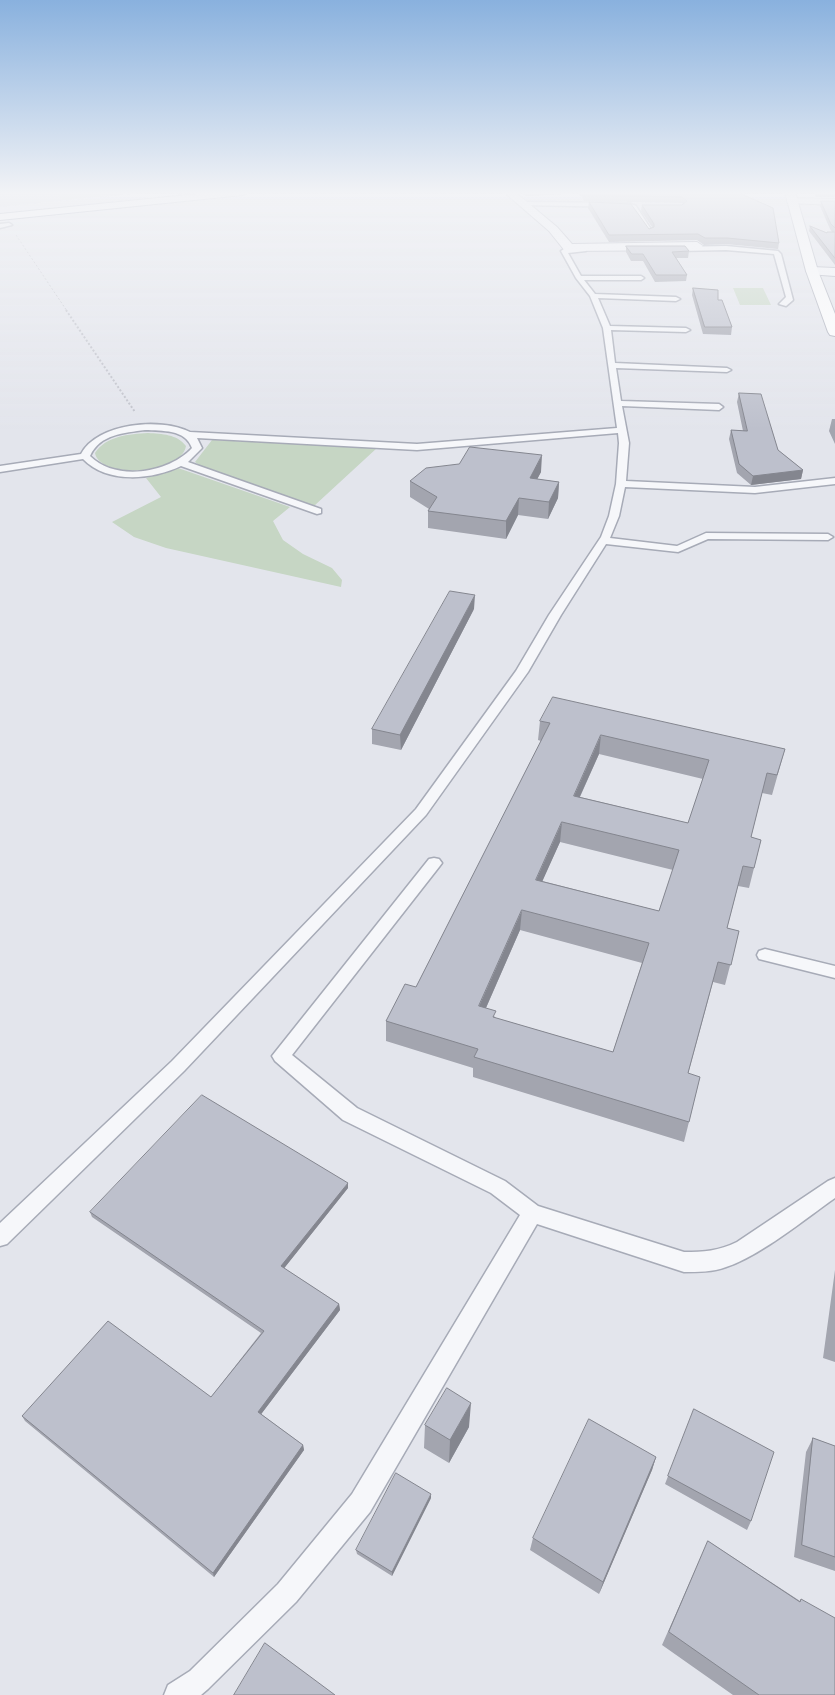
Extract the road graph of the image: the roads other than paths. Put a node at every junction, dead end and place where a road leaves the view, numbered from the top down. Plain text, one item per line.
1 (575, 271) edge
2 (783, 271) edge
3 (812, 271) edge
4 (814, 271) edge
5 (835, 272) edge
6 (579, 278) junction
7 (641, 278) dead end
8 (593, 296) junction
9 (676, 299) dead end
10 (783, 304) dead end
11 (607, 328) junction
12 (686, 330) dead end
13 (835, 332) edge
14 (611, 365) junction
15 (728, 370) dead end
16 (616, 403) junction
17 (719, 407) dead end
18 (622, 430) junction
19 (189, 435) junction
20 (85, 456) junction
21 (182, 463) junction
22 (0, 469) edge
23 (835, 481) edge
24 (621, 484) junction
25 (317, 511) dead end
26 (828, 537) dead end
27 (604, 541) junction
28 (434, 863) dead end
29 (765, 955) dead end
30 (835, 972) edge
31 (835, 1187) edge
32 (532, 1214) junction
33 (0, 1237) edge
34 (178, 1695) edge

1 - 6 lane
2 - 10 lane
3 - 13 main road
4 - 5 street
6 - 7 lane
6 - 8 lane
8 - 9 lane
8 - 11 lane
11 - 12 lane
11 - 14 lane
14 - 15 lane
14 - 16 lane
16 - 17 lane
16 - 18 lane
18 - 19 lane
18 - 24 lane
19 - 20 lane
19 - 21 lane
20 - 21 lane
20 - 22 lane
21 - 25 lane
23 - 24 lane
24 - 27 lane
26 - 27 lane
27 - 33 lane
28 - 32 lane
29 - 30 lane
31 - 32 lane
32 - 34 lane

